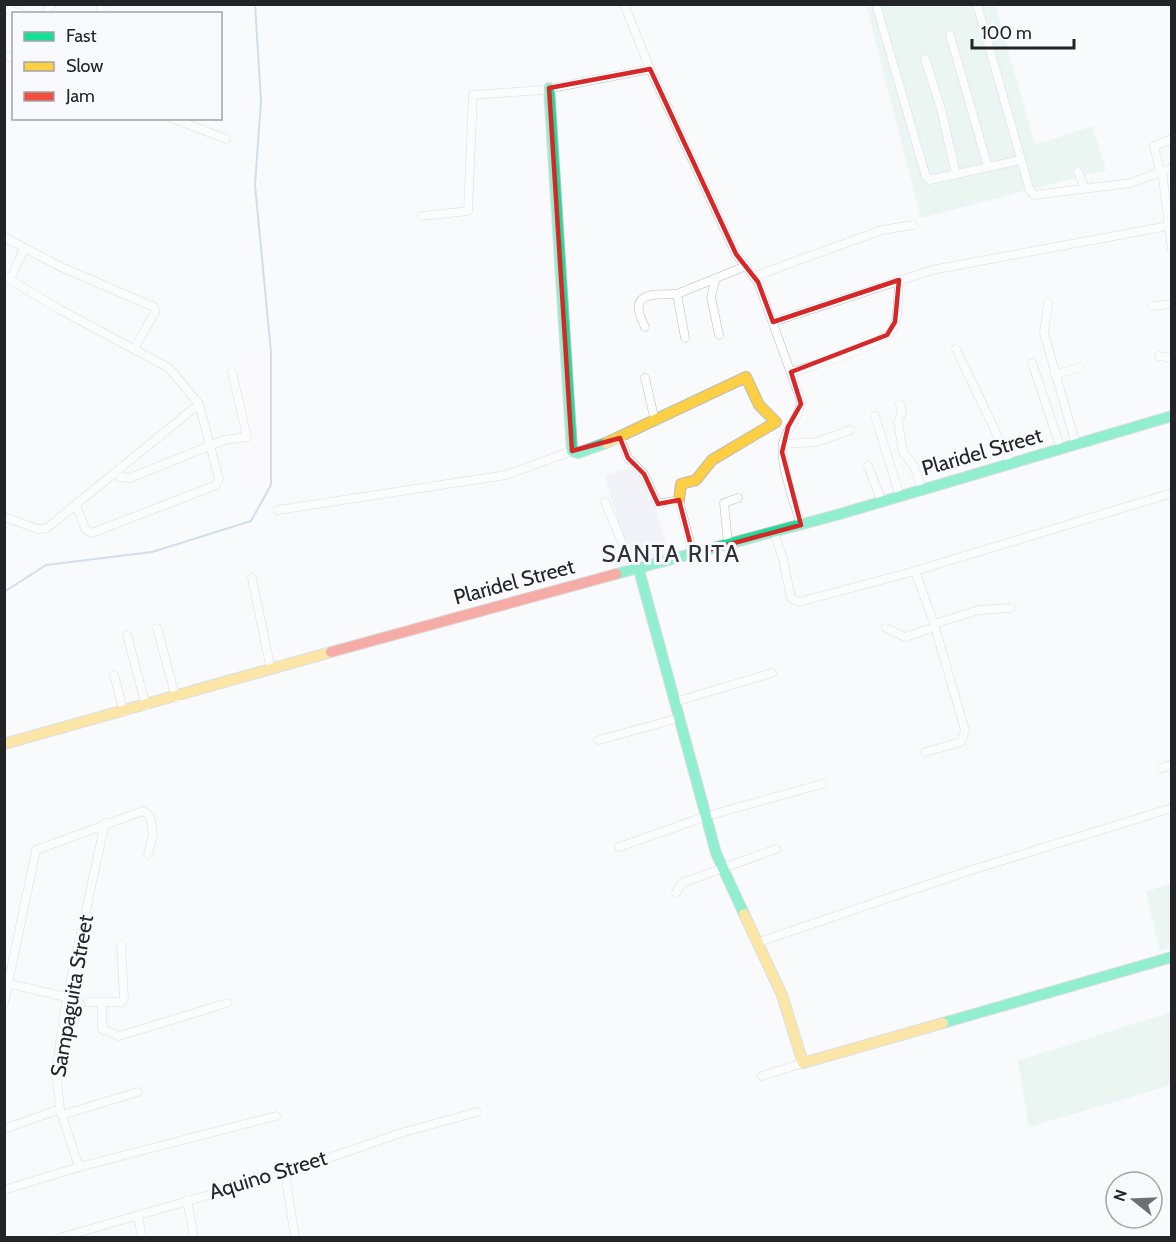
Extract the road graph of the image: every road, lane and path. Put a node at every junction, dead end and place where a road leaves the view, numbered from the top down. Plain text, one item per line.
1 (624, 4) edge
2 (876, 4) edge
3 (977, 4) edge
4 (950, 35) dead end
5 (925, 59) dead end
6 (650, 69) junction
7 (549, 88) junction
8 (177, 120) edge
9 (226, 139) dead end
10 (1172, 139) edge
11 (1021, 160) junction
12 (988, 167) junction
13 (1172, 168) edge
14 (1078, 172) dead end
15 (1161, 172) junction
16 (956, 174) junction
17 (1085, 188) junction
18 (422, 216) dead end
19 (913, 225) dead end
20 (1168, 226) junction
21 (4, 237) edge
22 (24, 249) junction
23 (1172, 250) edge
24 (746, 266) junction
25 (755, 276) junction
26 (7, 277) edge
27 (715, 280) junction
28 (898, 280) junction
29 (677, 294) junction
30 (1048, 303) dead end
31 (1172, 304) edge
32 (1152, 306) dead end
33 (772, 322) junction
34 (645, 327) dead end
35 (719, 335) dead end
36 (685, 338) dead end
37 (134, 349) junction
38 (956, 349) dead end
39 (1159, 356) dead end
40 (1172, 358) edge
41 (1032, 363) dead end
42 (1079, 368) dead end
43 (232, 372) dead end
44 (791, 372) junction
45 (1055, 374) junction
46 (645, 378) dead end
47 (199, 404) junction
48 (900, 404) dead end
49 (875, 416) dead end
50 (1172, 416) edge
51 (655, 421) junction
52 (776, 422) junction
53 (788, 427) junction
54 (850, 430) dead end
55 (620, 438) junction
56 (783, 444) junction
57 (210, 445) junction
58 (1076, 445) junction
59 (1061, 449) junction
60 (572, 451) junction
61 (1011, 464) junction
62 (868, 466) dead end
63 (117, 473) junction
64 (922, 490) junction
65 (1172, 493) edge
66 (900, 497) junction
67 (738, 498) dead end
68 (679, 500) junction
69 (605, 502) dead end
70 (882, 502) junction
71 (76, 506) junction
72 (278, 510) dead end
73 (4, 517) edge
74 (801, 525) junction
75 (774, 532) junction
76 (728, 543) junction
77 (693, 554) junction
78 (634, 571) junction
79 (915, 571) junction
80 (252, 578) dead end
81 (1011, 608) dead end
82 (934, 626) junction
83 (157, 627) dead end
84 (886, 628) dead end
85 (127, 635) dead end
86 (272, 670) junction
87 (772, 673) dead end
88 (114, 675) dead end
89 (176, 698) junction
90 (675, 702) junction
91 (146, 706) junction
92 (124, 712) junction
93 (679, 718) junction
94 (599, 740) dead end
95 (4, 744) edge
96 (925, 752) dead end
97 (1172, 764) edge
98 (1162, 768) dead end
99 (822, 784) dead end
100 (1172, 808) edge
101 (707, 816) junction
102 (105, 823) junction
103 (619, 847) dead end
104 (776, 849) dead end
105 (148, 854) dead end
106 (723, 867) junction
107 (676, 893) dead end
108 (759, 942) junction
109 (121, 945) dead end
110 (1172, 957) edge
111 (6, 983) edge
112 (67, 997) junction
113 (78, 1000) dead end
114 (88, 1002) dead end
115 (4, 1003) edge
116 (102, 1003) junction
117 (227, 1003) dead end
118 (803, 1063) junction
119 (762, 1076) dead end
120 (138, 1092) dead end
121 (61, 1112) junction
122 (477, 1112) dead end
123 (276, 1116) dead end
124 (4, 1129) edge
125 (80, 1167) junction
126 (285, 1173) junction
127 (4, 1191) edge
128 (187, 1200) junction
129 (138, 1216) junction
130 (90, 1233) edge
131 (59, 1238) edge
132 (142, 1238) edge
133 (194, 1238) edge
134 (295, 1238) edge

1 - 6 street
2 - 16 street
3 - 11 street
4 - 12 street
5 - 16 street
6 - 7 street
6 - 24 street
7 - 18 street
7 - 60 street
8 - 9 street
10 - 15 street
11 - 12 street
11 - 17 street
12 - 16 street
13 - 15 street
14 - 17 street
15 - 17 street
15 - 20 street
19 - 25 street
20 - 23 street
20 - 28 street
21 - 22 street
22 - 26 street
22 - 37 street
24 - 25 street
24 - 27 street
25 - 33 street
26 - 37 street
27 - 29 street
27 - 35 street
28 - 33 street
28 - 44 street
29 - 34 street
29 - 36 street
30 - 45 street
31 - 32 street
33 - 44 street
37 - 47 street
38 - 61 street
39 - 40 street
41 - 59 street
42 - 45 street
43 - 57 street
44 - 53 street
45 - 58 street
46 - 51 street
47 - 57 street
47 - 63 street
48 - 64 street
49 - 66 street
50 - 58 street, Plaridel Street
51 - 52 street
51 - 55 street
52 - 53 street
52 - 68 street
53 - 56 street
54 - 56 street
55 - 60 street
55 - 68 street
56 - 74 street
57 - 63 street
57 - 71 street
58 - 59 street, Plaridel Street
59 - 61 street, Plaridel Street
60 - 72 street
61 - 64 street, Plaridel Street
62 - 70 street
63 - 71 street
64 - 66 street, Plaridel Street
65 - 79 street
66 - 70 street, Plaridel Street
67 - 76 street
68 - 77 street
69 - 78 street
70 - 74 street, Plaridel Street
71 - 73 street
74 - 75 street, Plaridel Street
75 - 76 street, Plaridel Street
75 - 79 street
76 - 77 street, Plaridel Street
77 - 78 street, Plaridel Street
78 - 86 street, Plaridel Street
78 - 90 street
79 - 82 street
80 - 86 street
81 - 82 street
82 - 84 street
82 - 96 street
83 - 89 street
85 - 91 street
86 - 89 street, Plaridel Street
87 - 90 street
88 - 92 street
89 - 91 street, Plaridel Street
90 - 93 street
91 - 92 street, Plaridel Street
92 - 95 street, Plaridel Street
93 - 94 street
93 - 101 street
97 - 98 street
99 - 101 street
100 - 108 street
101 - 103 street
101 - 106 street
102 - 105 street
102 - 111 street
102 - 112 street, Sampaguita Street
104 - 106 street
106 - 107 street
106 - 108 street
108 - 118 street
109 - 116 street
110 - 118 street
111 - 112 street
111 - 115 street
112 - 113 street
112 - 121 street, Sampaguita Street
114 - 116 street
116 - 117 street
118 - 119 street
120 - 121 street
121 - 124 street
121 - 125 street, Sampaguita Street
122 - 126 street, Aquino Street
123 - 125 street
125 - 127 street
126 - 128 street, Aquino Street
126 - 134 street
128 - 129 street, Aquino Street
128 - 133 street
129 - 130 street, Aquino Street
129 - 132 street
130 - 131 street, Aquino Street

